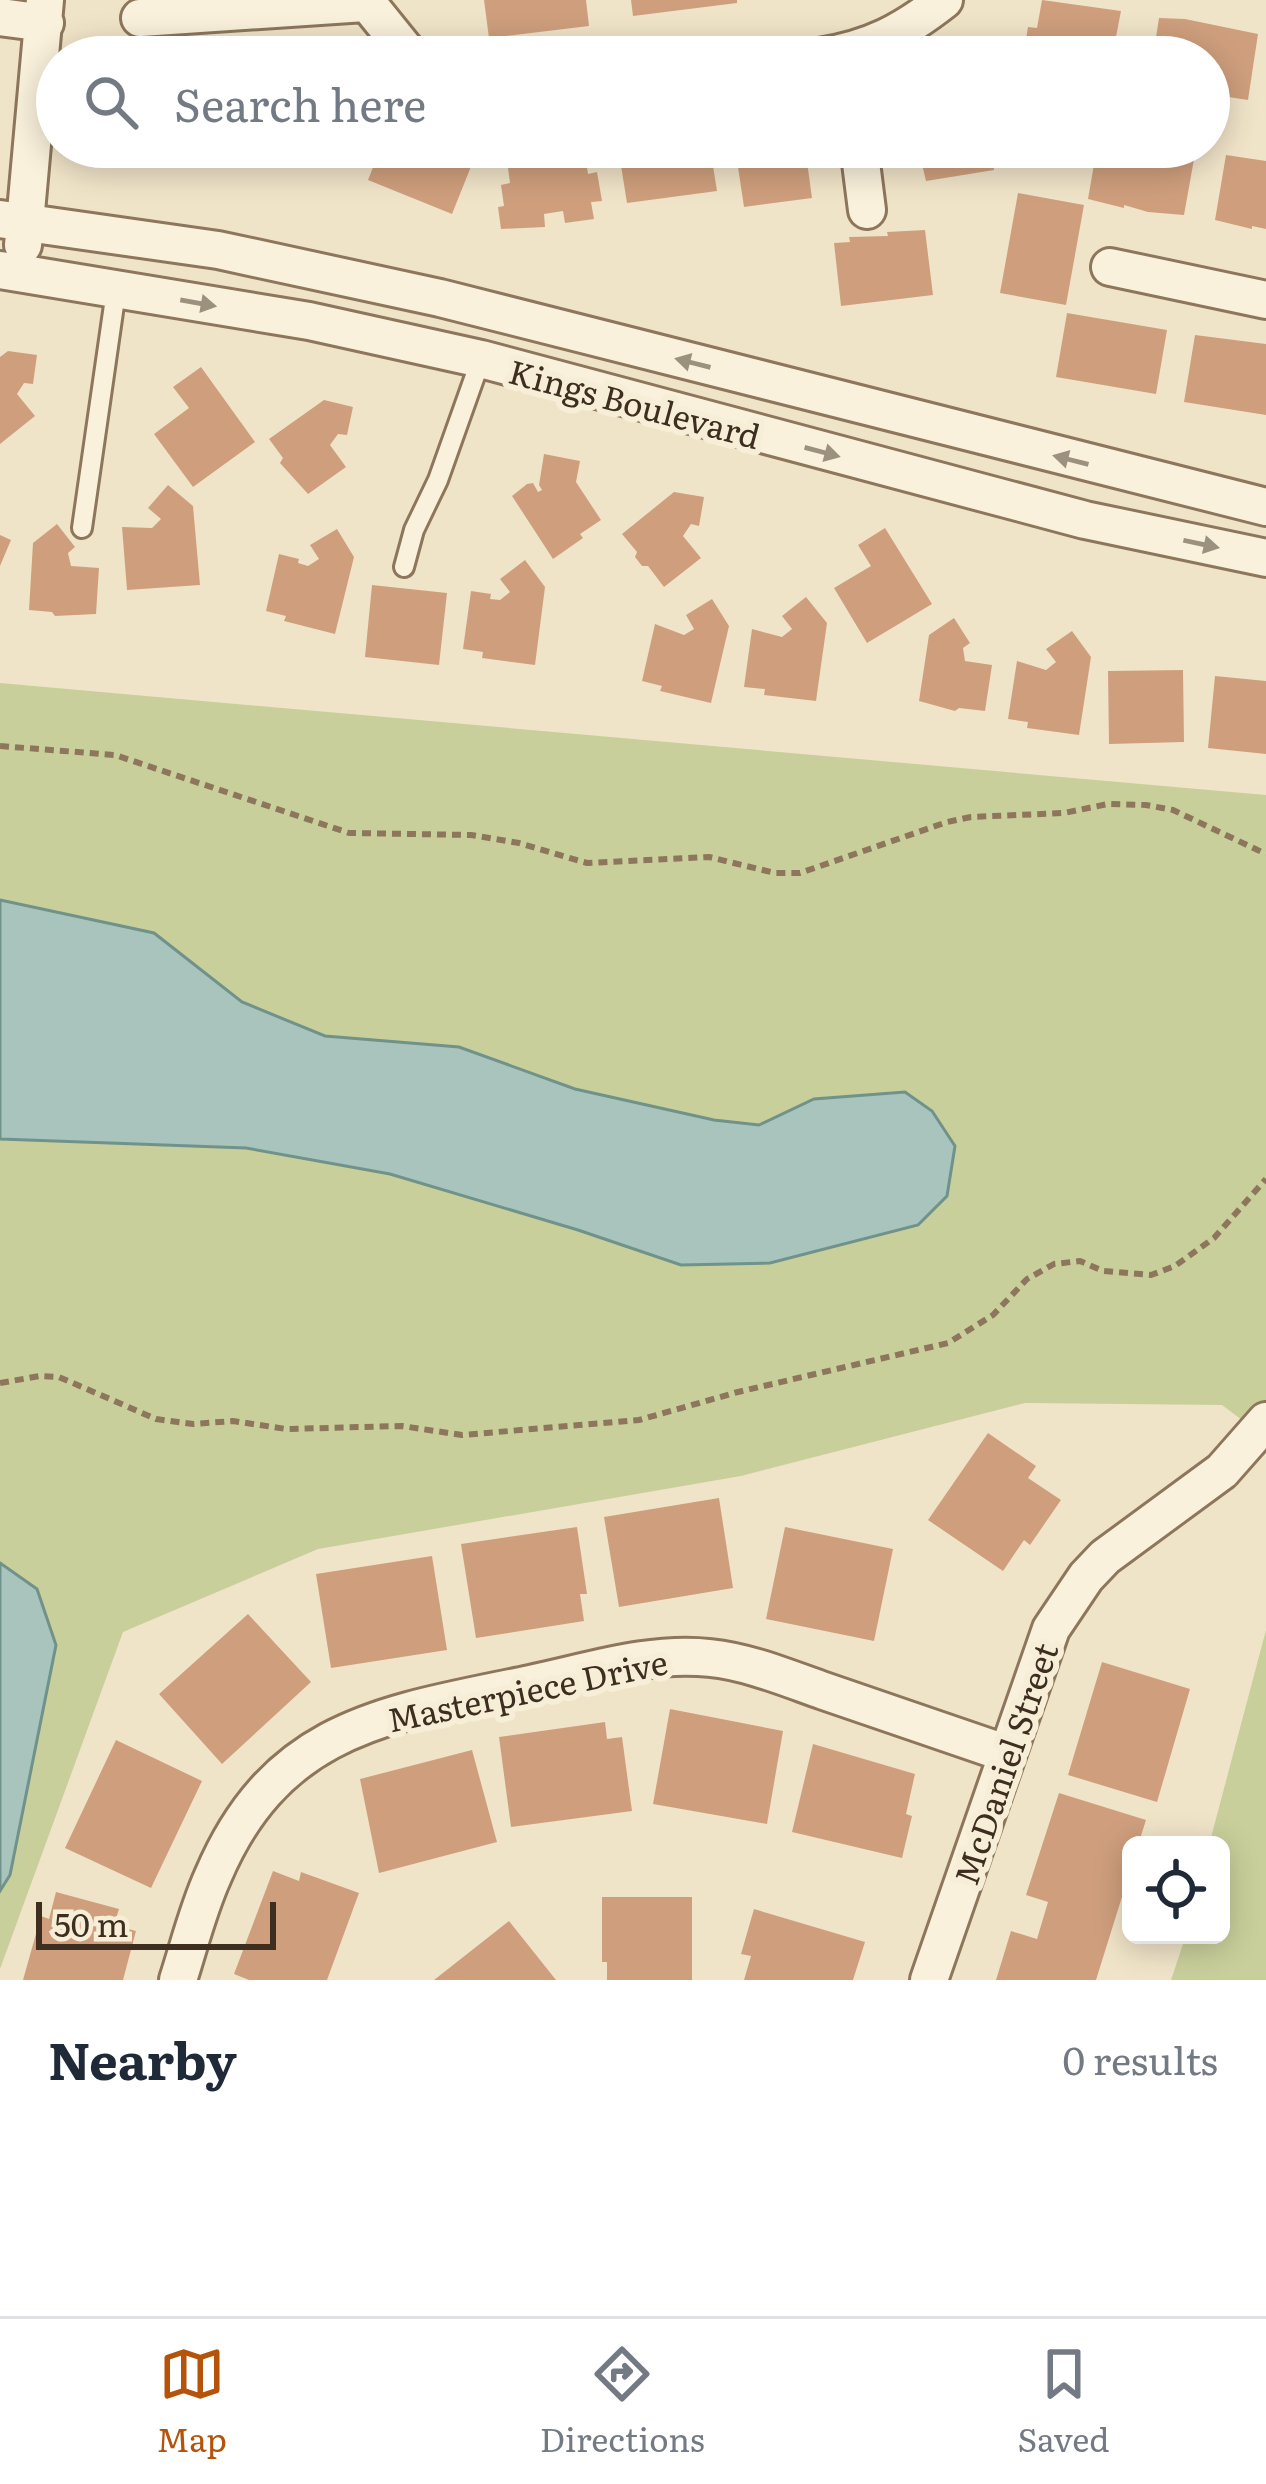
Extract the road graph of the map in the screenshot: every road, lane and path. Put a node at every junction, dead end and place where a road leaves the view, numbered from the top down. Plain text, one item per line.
1 (944, 0) edge
2 (365, 1) edge
3 (45, 11) edge
4 (0, 17) edge
5 (140, 17) dead end
6 (394, 36) edge
7 (892, 36) edge
8 (36, 70) edge
9 (862, 168) edge
10 (867, 210) dead end
11 (13, 220) edge
12 (1110, 267) dead end
13 (9, 271) edge
14 (116, 291) junction
15 (1266, 300) edge
16 (481, 359) junction
17 (1266, 507) edge
18 (82, 528) dead end
19 (1266, 558) edge
20 (404, 567) dead end
21 (0, 746) edge
22 (1266, 854) edge
23 (1266, 1179) edge
24 (0, 1382) edge
25 (1266, 1421) edge
26 (1005, 1753) junction
27 (178, 1980) edge
28 (928, 1980) edge

1 - 7 street
2 - 5 street
2 - 6 street
3 - 4 street
8 - 11 street
9 - 10 street
11 - 13 street
17 -> 11 street, Kings Boulevard
12 - 15 street
13 - 14 street, Kings Boulevard
14 -> 16 street, Kings Boulevard
14 - 18 lane
16 -> 19 street, Kings Boulevard
16 - 20 lane
21 - 22 path
23 - 24 path
25 - 26 street, McDaniel Street
26 - 27 street, Masterpiece Drive
26 - 28 street, McDaniel Street

